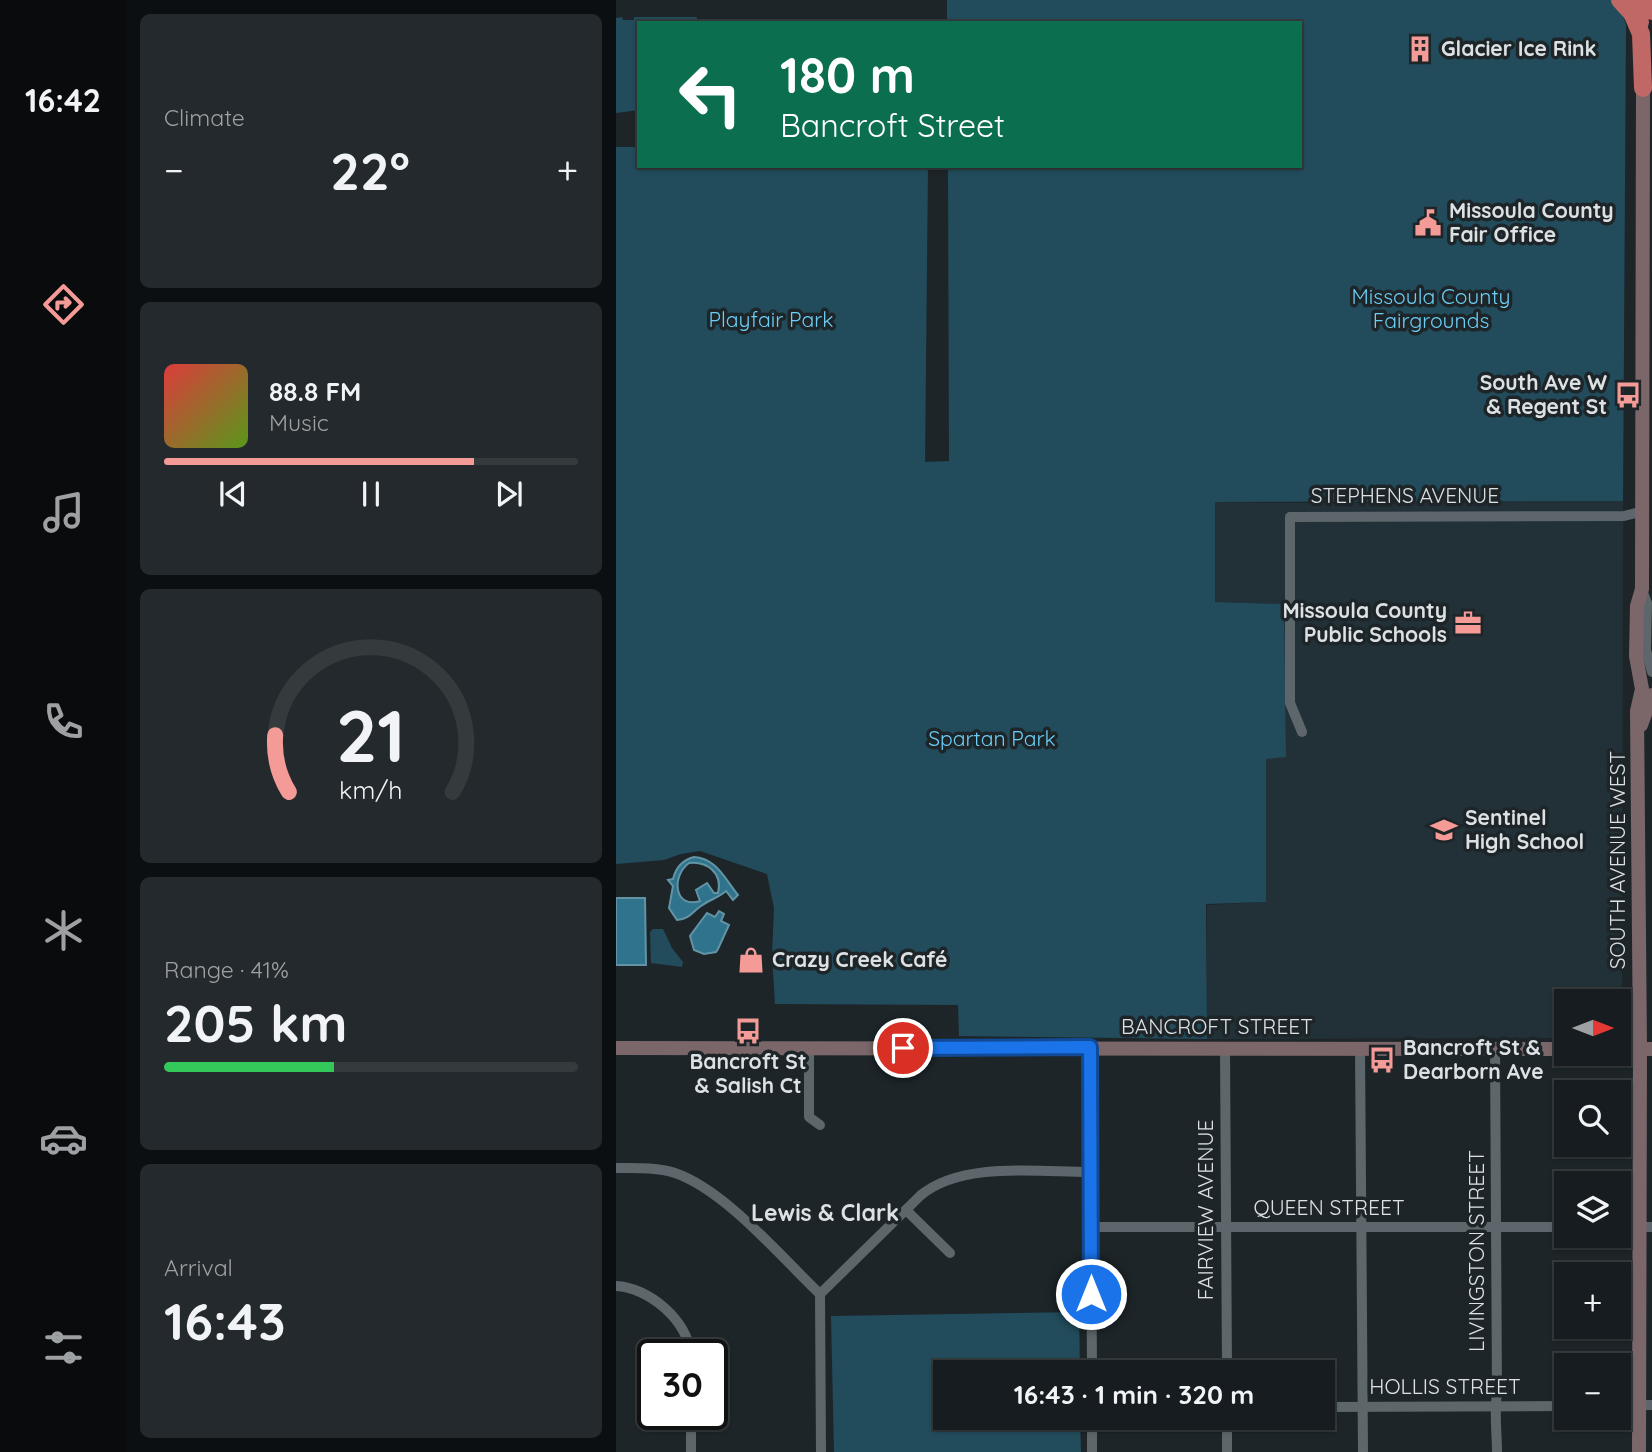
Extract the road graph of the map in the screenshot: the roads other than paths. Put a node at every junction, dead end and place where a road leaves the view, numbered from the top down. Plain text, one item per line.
1 (1639, 5) edge
2 (1652, 34) edge
3 (1652, 59) edge
4 (1643, 88) junction
5 (1648, 159) edge
6 (1647, 331) edge
7 (1646, 512) edge
8 (1642, 589) junction
9 (1652, 672) edge
10 (1652, 695) edge
11 (1638, 730) junction
12 (1302, 732) dead end
13 (1645, 871) edge
14 (1090, 1047) junction
15 (616, 1048) edge
16 (809, 1049) junction
17 (1226, 1049) junction
18 (1360, 1049) junction
19 (1496, 1049) junction
20 (1554, 1049) edge
21 (1646, 1049) edge
22 (820, 1125) dead end
23 (616, 1168) edge
24 (1090, 1172) junction
25 (906, 1210) junction
26 (1091, 1227) junction
27 (1225, 1227) junction
28 (1361, 1227) junction
29 (1496, 1227) junction
30 (1554, 1227) edge
31 (1646, 1227) edge
32 (950, 1253) dead end
33 (616, 1286) edge
34 (820, 1294) junction
35 (685, 1339) edge
36 (1092, 1360) edge
37 (1227, 1360) edge
38 (1495, 1405) junction
39 (1645, 1405) edge
40 (1335, 1406) edge
41 (1554, 1406) edge
42 (1363, 1407) junction
43 (691, 1430) edge
44 (1092, 1430) edge
45 (1227, 1430) edge
46 (691, 1452) edge
47 (821, 1452) edge
48 (1092, 1452) edge
49 (1227, 1452) edge
50 (1363, 1452) edge
51 (1497, 1452) edge
52 (1639, 1452) edge

1 - 2 highway
1 - 4 highway
3 - 4 highway
4 - 5 street, SOUTH AVENUE WEST
5 - 6 street, SOUTH AVENUE WEST
6 - 7 street, SOUTH AVENUE WEST
7 - 8 street, SOUTH AVENUE WEST
7 - 12 street, STEPHENS AVENUE
8 - 9 street, SOUTH AVENUE WEST
8 - 11 street, SOUTH AVENUE WEST
10 - 11 street, SOUTH AVENUE WEST
11 - 13 street, SOUTH AVENUE WEST
13 - 21 street, SOUTH AVENUE WEST
14 - 16 street, BANCROFT STREET
14 - 17 street, BANCROFT STREET
14 - 24 street
15 - 16 street, BANCROFT STREET
16 - 22 street
17 - 18 street, BANCROFT STREET
17 - 27 street, FAIRVIEW AVENUE
18 - 19 street, BANCROFT STREET
18 - 28 street
19 - 20 street, BANCROFT STREET
19 - 29 street, LIVINGSTON STREET
21 - 31 street, SOUTH AVENUE WEST
23 - 34 street
24 - 25 street
24 - 26 street
25 - 32 street
25 - 34 street
26 - 27 street, QUEEN STREET
26 - 36 street
27 - 28 street, QUEEN STREET
27 - 37 street, FAIRVIEW AVENUE
28 - 29 street, QUEEN STREET
28 - 42 street
29 - 30 street, QUEEN STREET
29 - 38 street, LIVINGSTON STREET
31 - 39 street, SOUTH AVENUE WEST
33 - 35 street
34 - 47 street
38 - 41 street, HOLLIS STREET
38 - 42 street, HOLLIS STREET
38 - 51 street, LIVINGSTON STREET
39 - 52 street, SOUTH AVENUE WEST
40 - 42 street, HOLLIS STREET
42 - 50 street
43 - 46 street
44 - 48 street
45 - 49 street

